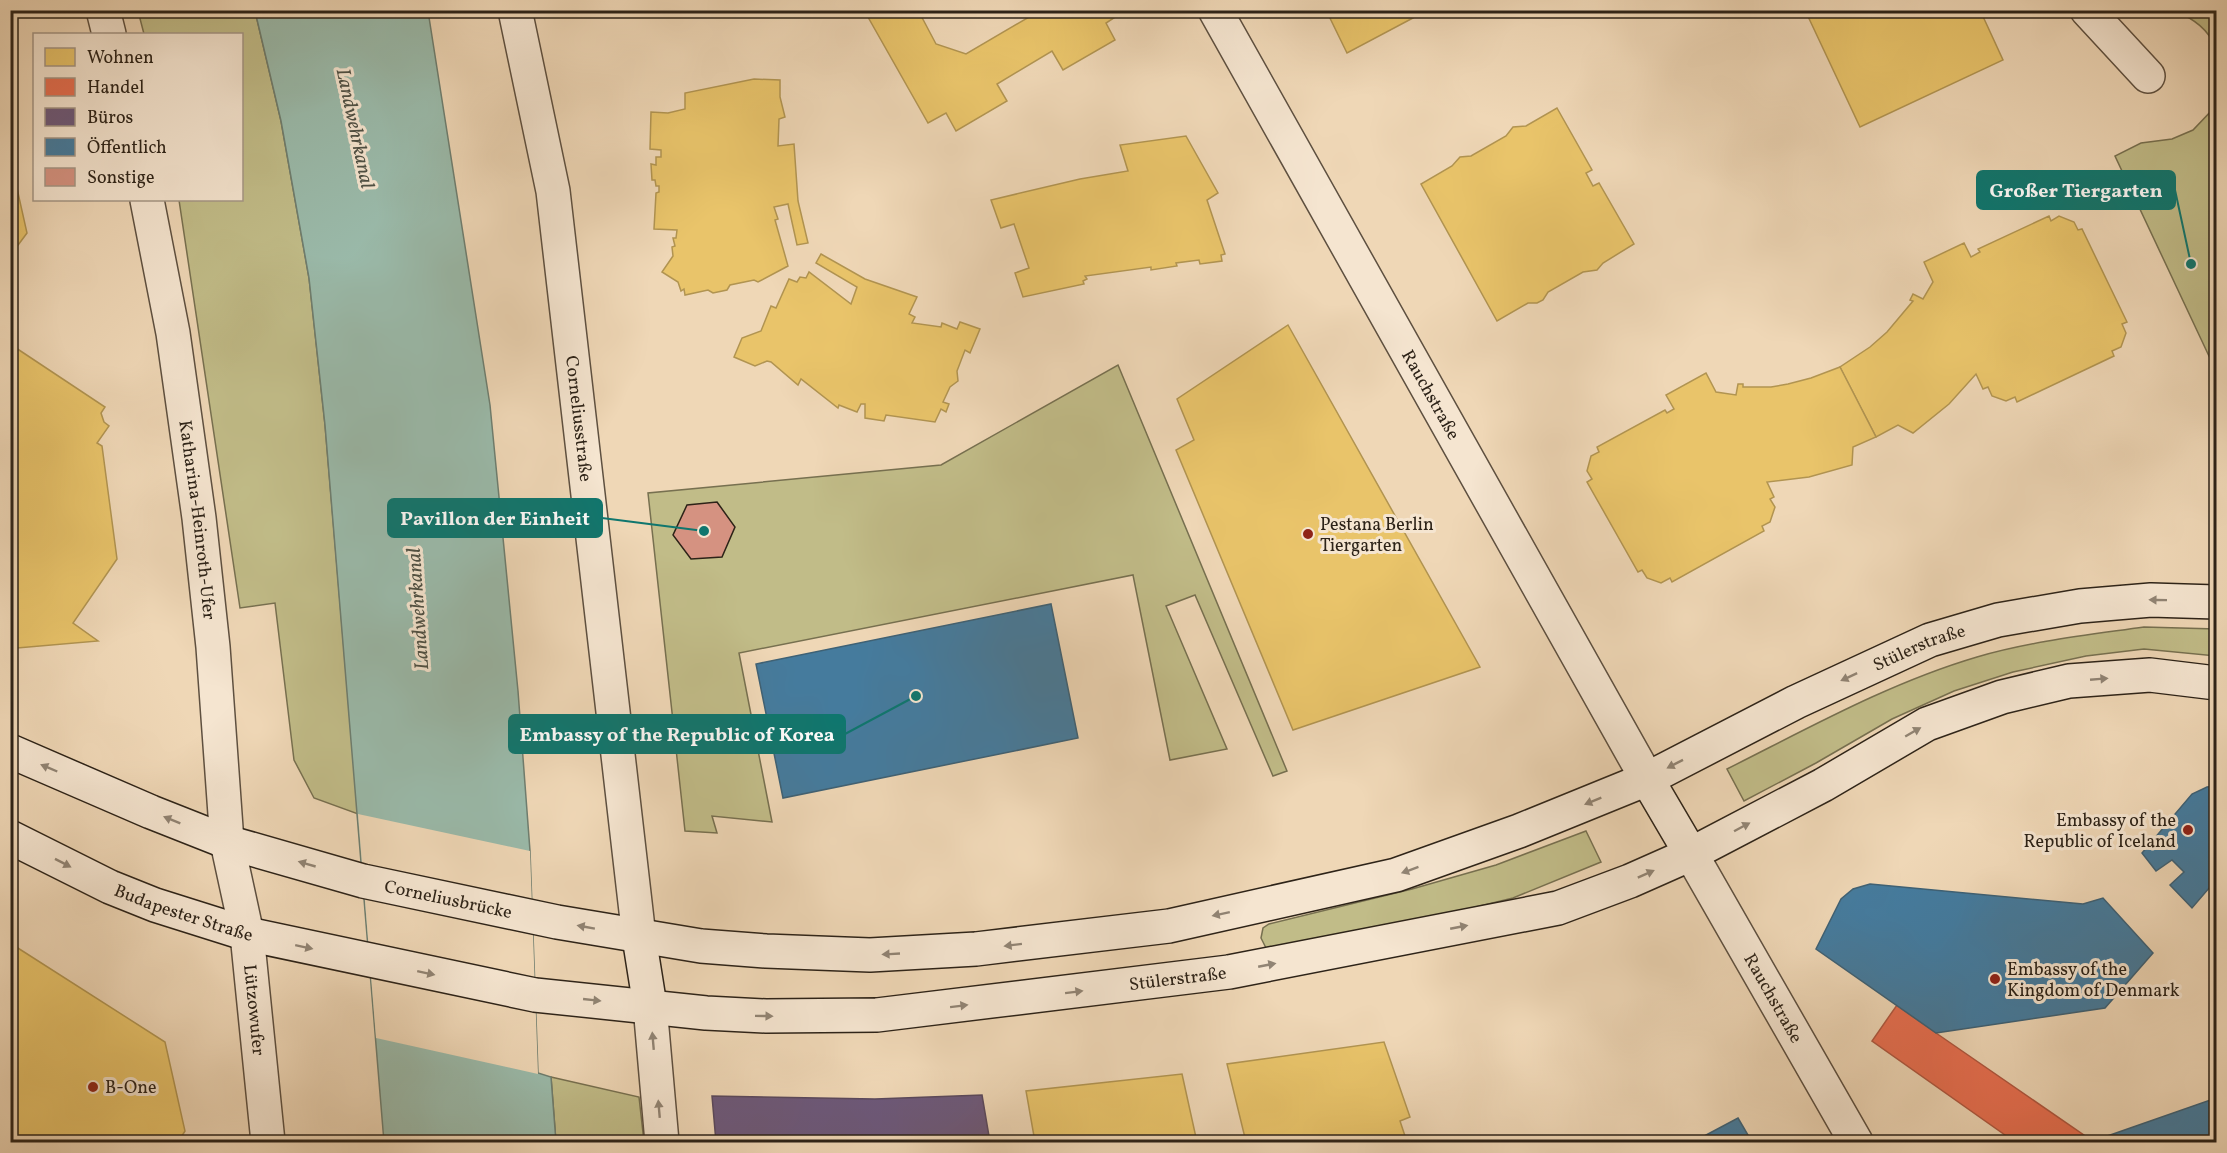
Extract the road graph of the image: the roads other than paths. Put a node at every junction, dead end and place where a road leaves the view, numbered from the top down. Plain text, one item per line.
1 (103, 10) edge
2 (515, 10) edge
3 (1215, 10) edge
4 (2087, 10) edge
5 (109, 33) edge
6 (2148, 76) dead end
7 (147, 201) edge
8 (2217, 602) edge
9 (2217, 683) edge
10 (10, 751) edge
11 (1647, 778) junction
12 (10, 837) edge
13 (227, 842) junction
14 (1690, 854) junction
15 (533, 917) joint
16 (247, 934) junction
17 (639, 937) junction
18 (535, 995) joint
19 (650, 1006) junction
20 (268, 1143) edge
21 (662, 1143) edge
22 (1856, 1143) edge

1 - 5 main road
2 - 17 main road, Corneliusstraße
3 - 11 main road, Rauchstraße
4 - 6 main road
7 - 13 main road, Katharina-Heinroth-Ufer
8 -> 11 main road, Stülerstraße
14 -> 9 main road, Stülerstraße
13 -> 10 main road
11 - 14 main road
11 -> 17 main road, Stülerstraße
12 -> 16 main road, Budapester Straße
15 -> 13 main road, Corneliusbrücke
13 - 16 main road, Lützowufer
19 -> 14 main road, Stülerstraße
14 - 22 main road, Rauchstraße
17 -> 15 main road, Stülerstraße
16 -> 18 main road, Budapester Straße
16 - 20 main road, Lützowufer
17 - 19 main road
18 -> 19 main road, Stülerstraße
21 -> 19 main road

